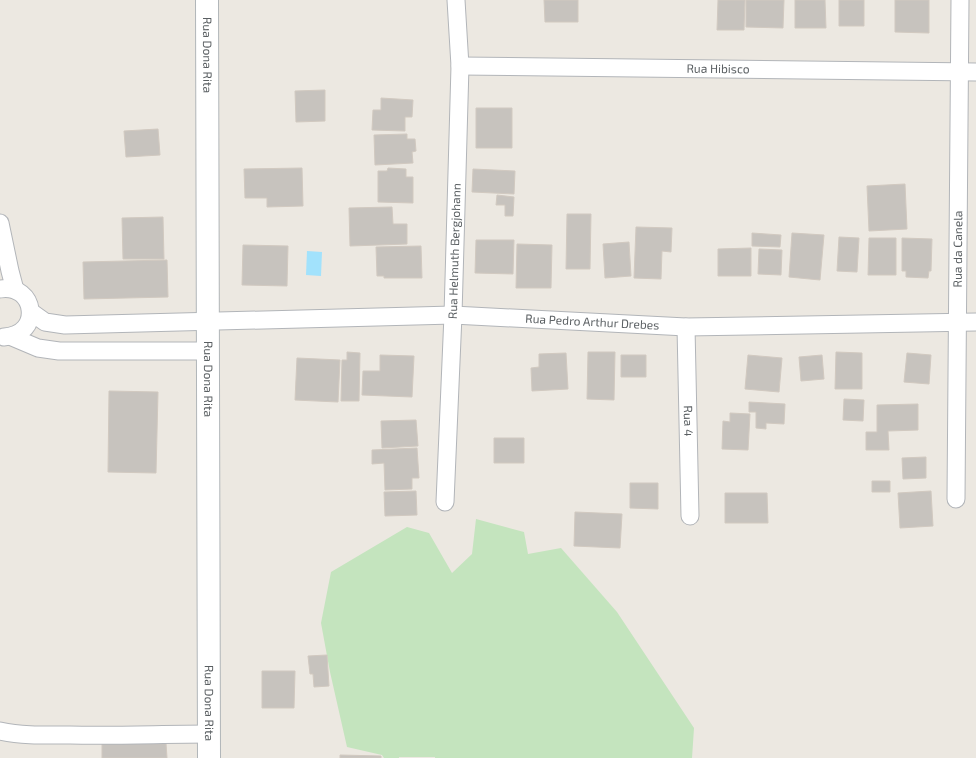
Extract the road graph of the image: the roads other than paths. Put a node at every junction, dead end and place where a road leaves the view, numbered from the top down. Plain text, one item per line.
1 (207, 0) edge
2 (456, 0) edge
3 (960, 0) edge
4 (460, 66) junction
5 (968, 72) edge
6 (0, 223) edge
7 (8, 289) edge
8 (30, 312) junction
9 (453, 315) junction
10 (208, 321) junction
11 (957, 322) junction
12 (976, 322) edge
13 (686, 327) junction
14 (6, 337) edge
15 (208, 351) junction
16 (956, 499) dead end
17 (445, 502) dead end
18 (690, 516) dead end
19 (0, 731) edge
20 (209, 734) junction
21 (209, 758) edge

1 - 10 main road, Rua Dona Rita
2 - 4 street, Rua Helmuth Bergjohann
3 - 5 street, Rua da Canela
4 - 5 street, Rua Hibisco
4 - 9 street, Rua Helmuth Bergjohann
5 - 11 street, Rua da Canela
6 - 7 street
7 - 8 street
8 - 10 street, Rua Pedro Arthur Drebes
8 - 14 street
9 - 10 street, Rua Pedro Arthur Drebes
9 - 13 street, Rua Pedro Arthur Drebes
9 - 17 street, Rua Helmuth Bergjohann
10 - 15 main road, Rua Dona Rita
11 - 12 street, Rua Pedro Arthur Drebes
11 - 13 street, Rua Pedro Arthur Drebes
11 - 16 street, Rua da Canela
13 - 18 street, Rua 4
14 - 15 street
15 - 20 main road, Rua Dona Rita
19 - 20 street
20 - 21 main road, Rua Dona Rita

